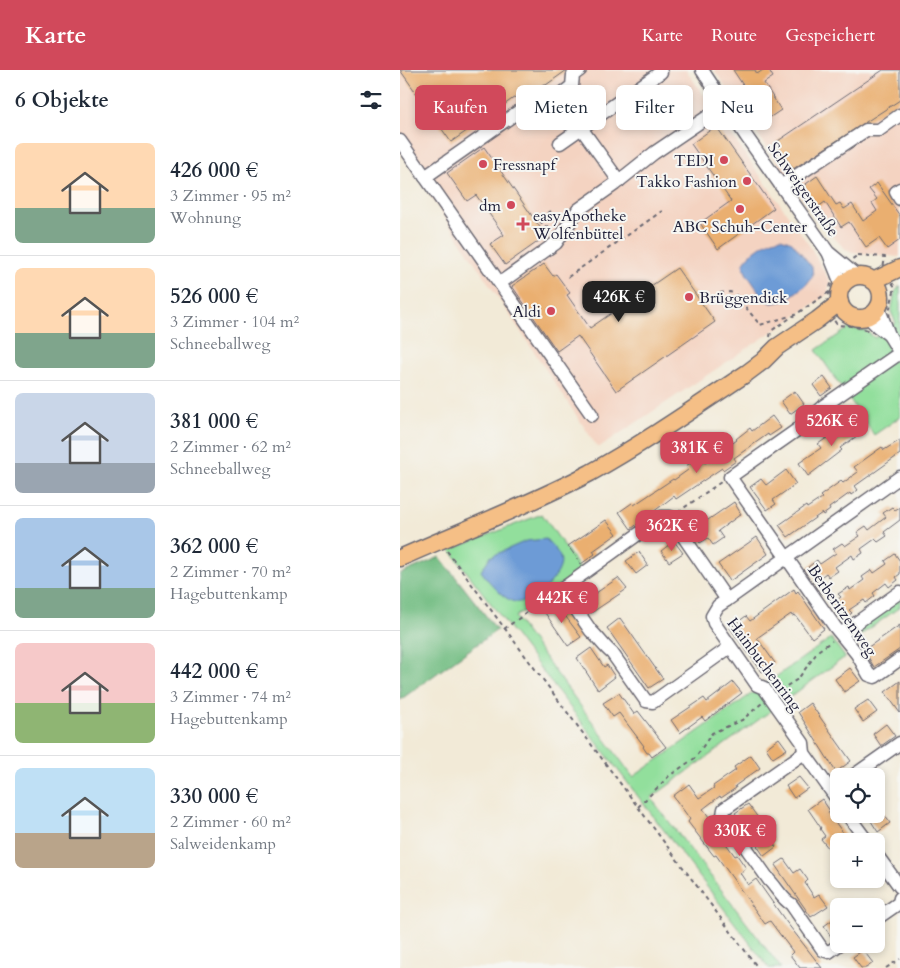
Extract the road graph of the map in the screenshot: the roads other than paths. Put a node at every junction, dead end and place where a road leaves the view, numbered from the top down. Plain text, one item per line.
1 (580, 70) edge
2 (702, 70) edge
3 (661, 72) dead end
4 (712, 85) edge
5 (606, 110) edge
6 (900, 115) edge
7 (703, 119) edge
8 (578, 130) edge
9 (582, 130) edge
10 (743, 130) edge
11 (400, 141) edge
12 (560, 143) dead end
13 (425, 177) junction
14 (619, 181) junction
15 (781, 186) junction
16 (900, 190) edge
17 (900, 199) edge
18 (828, 252) junction
19 (900, 268) edge
20 (900, 276) edge
21 (500, 283) junction
22 (871, 294) junction
23 (840, 298) junction
24 (900, 353) edge
25 (592, 415) dead end
26 (900, 477) edge
27 (786, 557) junction
28 (400, 558) edge
29 (900, 592) edge
30 (727, 600) junction
31 (842, 634) junction
32 (730, 648) junction
33 (900, 660) edge
34 (900, 744) edge
35 (804, 752) junction
36 (865, 768) edge
37 (830, 785) edge
38 (885, 866) edge
39 (900, 887) edge
40 (900, 898) edge
41 (885, 913) edge
42 (830, 951) edge

1 - 13 street
2 - 4 street, Schweigerstraße
3 - 5 street
6 - 15 street
7 - 14 street
8 - 12 street
9 - 14 street
10 - 15 street, Schweigerstraße
11 - 13 street
13 - 21 street
14 - 21 street
15 - 18 street, Schweigerstraße
16 - 17 street
18 - 22 street, Schweigerstraße
18 - 23 street, Schweigerstraße
19 - 22 main road
20 - 22 main road
21 - 25 street
22 - 23 main road
22 - 23 main road
22 - 24 street, Schweigerstraße
23 - 28 main road
24 - 27 street, Berberitzenweg
26 - 27 street, Hainbuchenring
27 - 30 street, Hainbuchenring
27 - 31 street, Berberitzenweg
29 - 31 street
30 - 32 street, Hainbuchenring
30 - 32 street
31 - 33 street, Berberitzenweg
32 - 35 street, Hainbuchenring
34 - 36 street
35 - 37 street, Hainbuchenring
35 - 42 street
38 - 39 street
40 - 41 street

